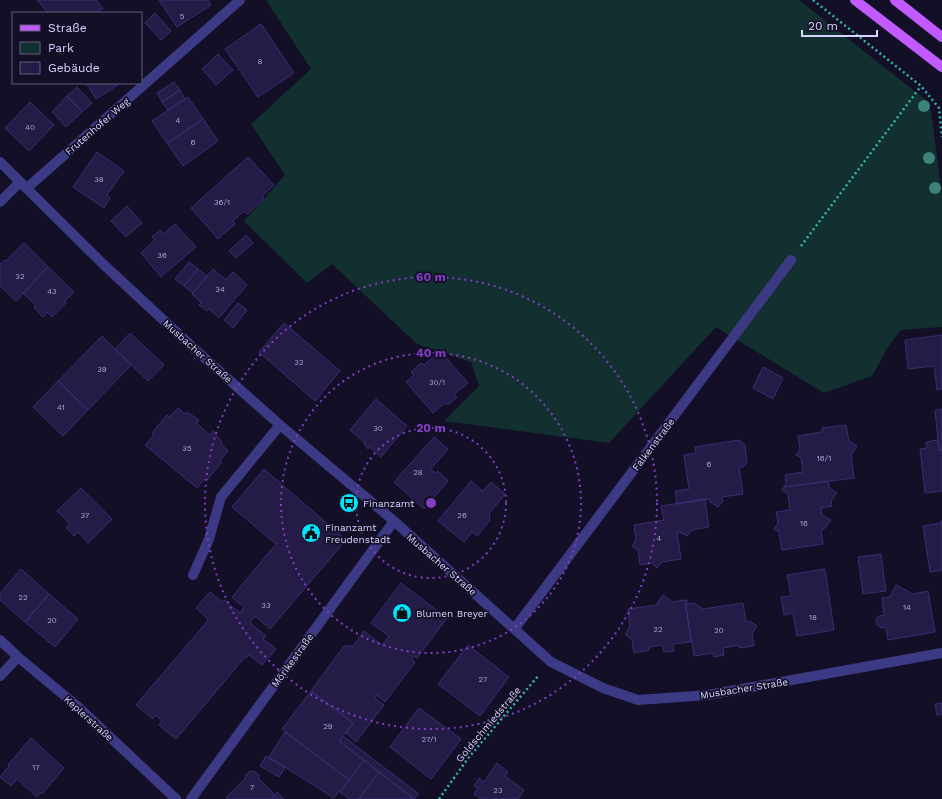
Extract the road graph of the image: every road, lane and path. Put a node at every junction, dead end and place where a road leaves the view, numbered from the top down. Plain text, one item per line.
1 (240, 0) edge
2 (813, 0) edge
3 (855, 0) edge
4 (895, 0) edge
5 (942, 37) edge
6 (942, 67) edge
7 (142, 84) edge
8 (142, 84) edge
9 (921, 86) junction
10 (942, 137) edge
11 (0, 162) edge
12 (24, 185) junction
13 (0, 202) edge
14 (791, 260) joint
15 (280, 425) junction
16 (394, 521) junction
17 (193, 575) dead end
18 (515, 628) junction
19 (0, 640) edge
20 (942, 653) edge
21 (18, 657) junction
22 (551, 662) junction
23 (0, 676) edge
24 (176, 799) edge
25 (191, 799) edge
26 (439, 799) edge

1 - 8 street, Frutenhofer Weg
2 - 9 path
3 - 6 main road
4 - 5 main road
7 - 12 street, Frutenhofer Weg
9 - 10 path
9 - 14 path
11 - 12 street, Musbacher Straße
12 - 13 street
12 - 15 street, Musbacher Straße
14 - 18 street, Falkenstraße
15 - 16 street, Musbacher Straße
15 - 17 street
16 - 18 street, Musbacher Straße
16 - 25 street, Mörikestraße
18 - 22 street, Musbacher Straße
19 - 21 street, Keplerstraße
20 - 22 street, Musbacher Straße
21 - 23 street
21 - 24 street, Keplerstraße
22 - 26 path, Goldschmiedstraße

